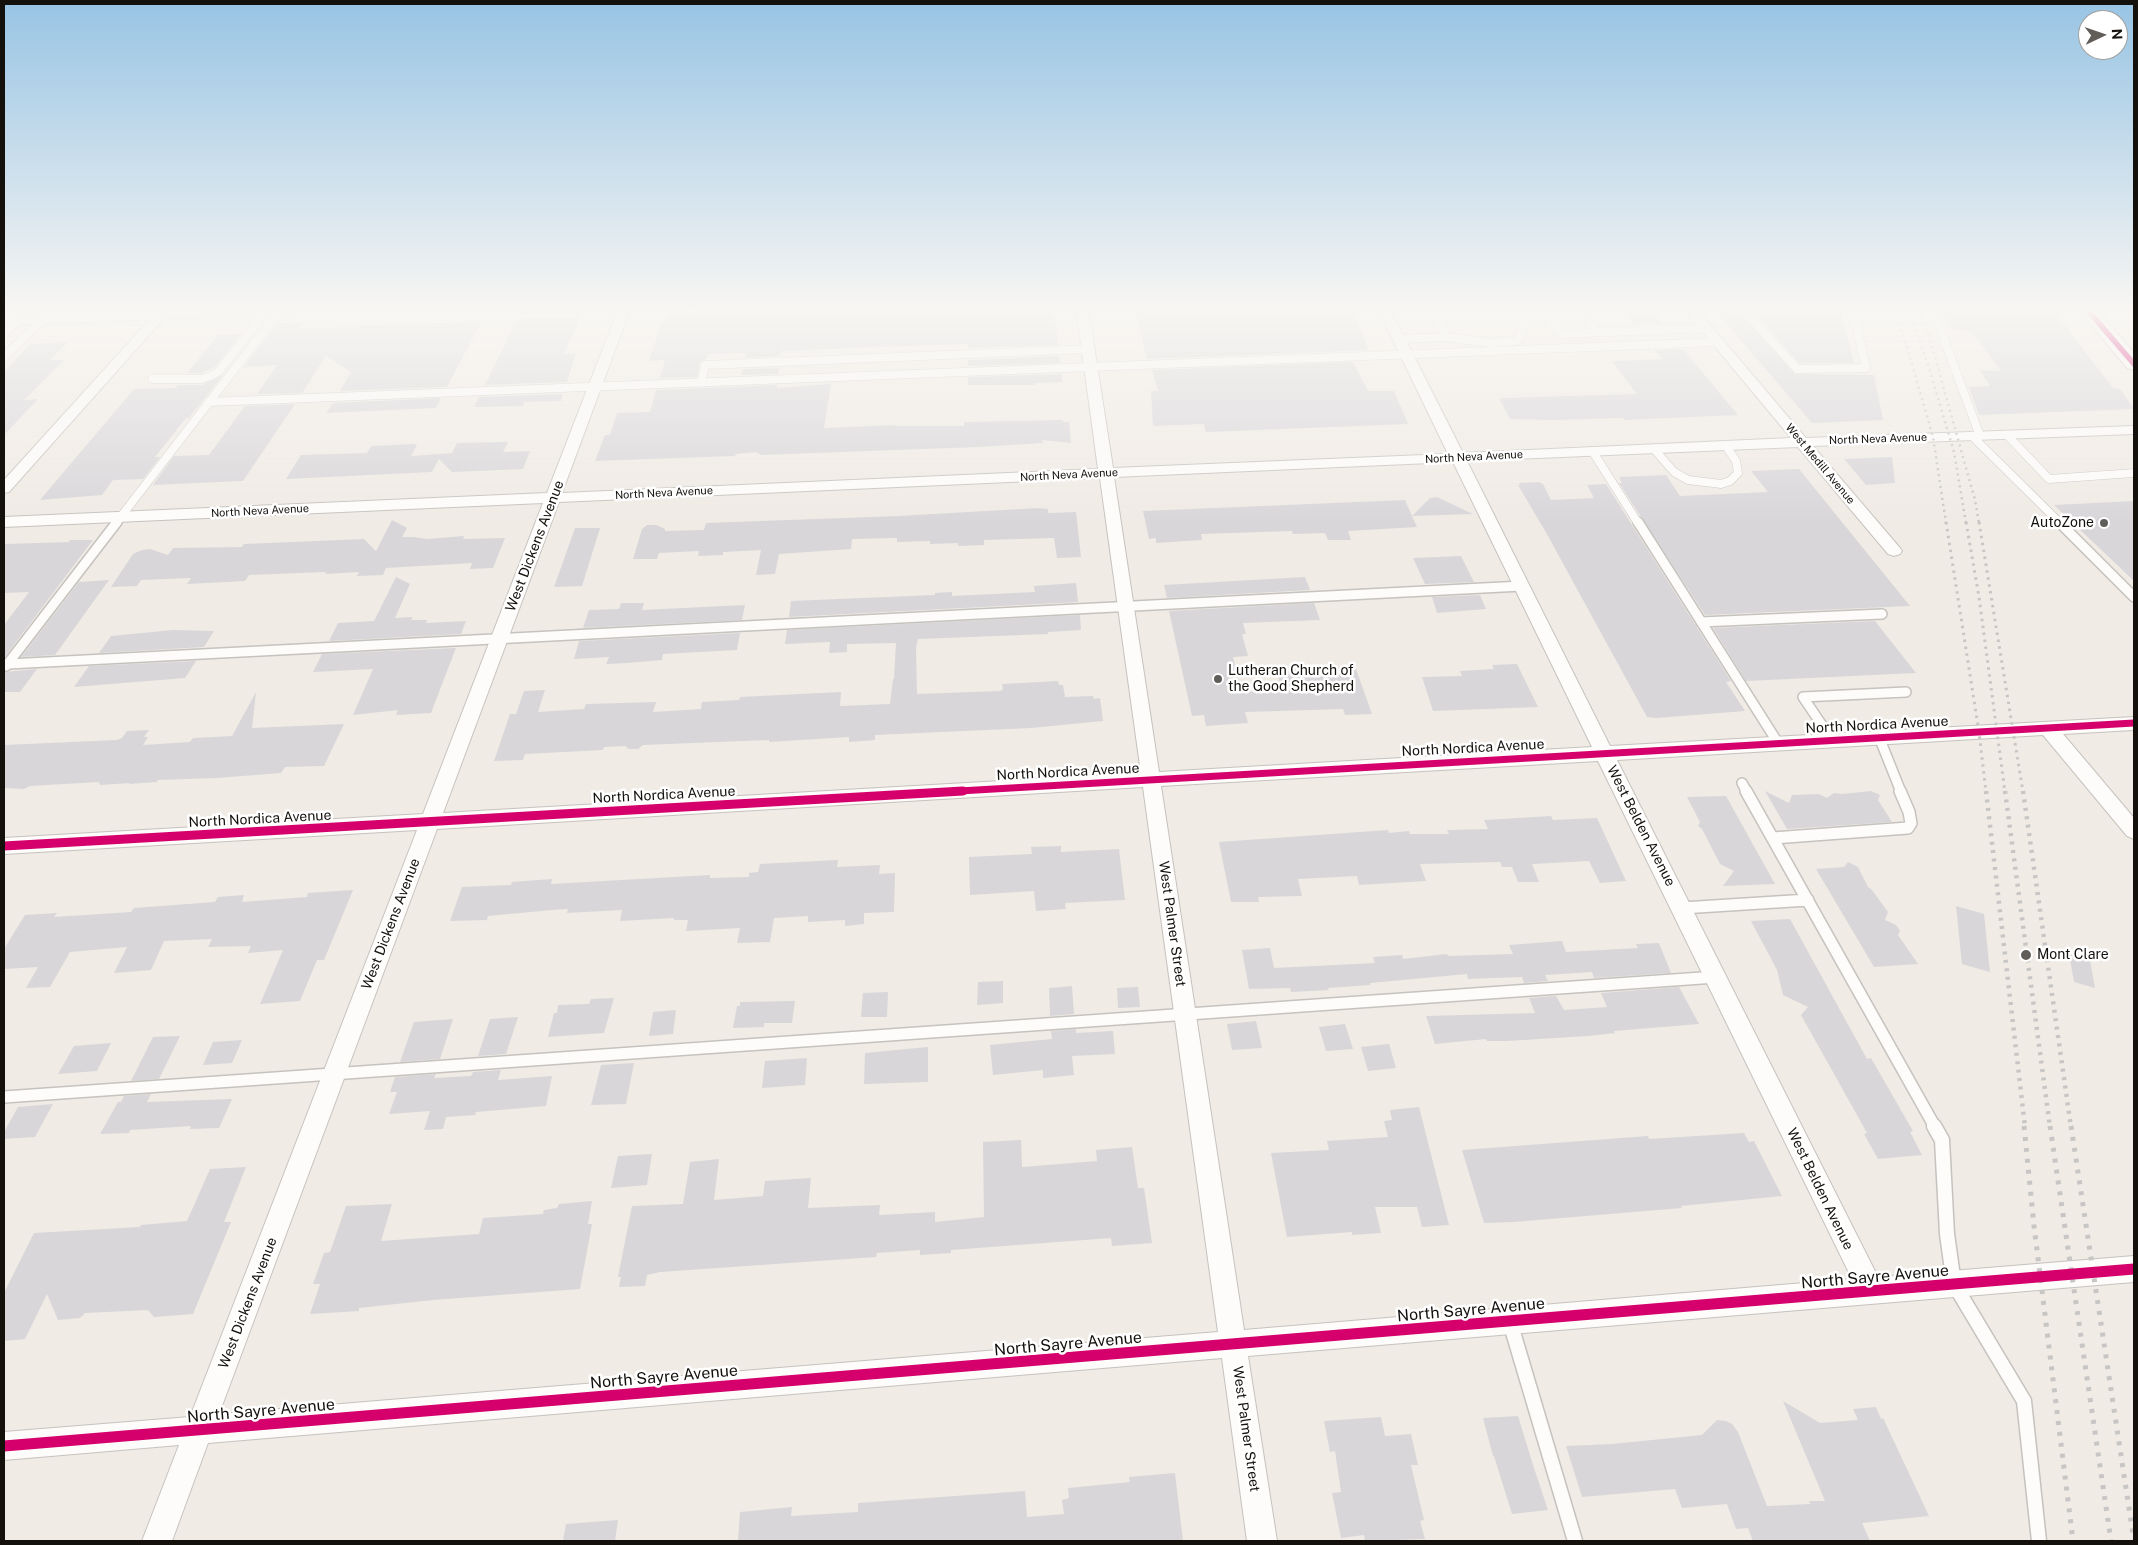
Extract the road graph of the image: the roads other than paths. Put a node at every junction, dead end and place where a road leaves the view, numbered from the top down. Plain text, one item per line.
1 (103, 379) edge
2 (224, 379) edge
3 (598, 379) edge
4 (702, 379) edge
5 (762, 379) edge
6 (1093, 379) edge
7 (1419, 379) edge
8 (1749, 379) edge
9 (1956, 379) edge
10 (701, 383) junction
11 (595, 387) junction
12 (208, 402) junction
13 (2134, 430) edge
14 (2007, 435) junction
15 (1976, 436) junction
16 (1802, 442) junction
17 (1726, 446) junction
18 (1654, 449) junction
19 (1594, 452) junction
20 (1459, 458) junction
21 (1106, 473) junction
22 (2134, 473) edge
23 (4, 489) edge
24 (553, 498) junction
25 (120, 517) junction
26 (4, 522) edge
27 (1894, 551) dead end
28 (1522, 586) junction
29 (2134, 598) edge
30 (1126, 606) junction
31 (1882, 614) dead end
32 (1701, 622) junction
33 (500, 638) junction
34 (6, 666) edge
35 (1906, 692) dead end
36 (2134, 723) edge
37 (2048, 728) junction
38 (1879, 737) junction
39 (1832, 740) junction
40 (1778, 743) junction
41 (1604, 753) junction
42 (1151, 780) junction
43 (1742, 783) dead end
44 (430, 822) junction
45 (2134, 831) edge
46 (1773, 838) junction
47 (4, 846) edge
48 (1808, 900) junction
49 (1682, 908) junction
50 (1716, 977) junction
51 (1186, 1015) junction
52 (334, 1075) junction
53 (4, 1097) edge
54 (2134, 1269) edge
55 (1954, 1284) junction
56 (1871, 1291) junction
57 (1509, 1321) junction
58 (1233, 1344) junction
59 (199, 1430) junction
60 (4, 1446) edge
61 (157, 1541) edge
62 (1262, 1541) edge
63 (1575, 1541) edge
64 (2039, 1541) edge

1 - 23 street
2 - 12 lane
3 - 11 street, West Dickens Avenue
4 - 10 lane
5 - 10 lane
6 - 21 street, West Palmer Street
7 - 20 street, West Belden Avenue
8 - 16 street, West Medill Avenue
9 - 15 lane
10 - 11 lane
11 - 12 lane
11 - 24 street, West Dickens Avenue
12 - 25 lane
13 - 14 street, North Neva Avenue
14 - 15 street, North Neva Avenue
14 - 22 lane
15 - 16 street, North Neva Avenue
15 - 29 lane
16 - 17 street, North Neva Avenue
16 - 27 street, West Medill Avenue
17 - 18 street, North Neva Avenue
17 - 18 lane
18 - 19 street, North Neva Avenue
19 - 20 street, North Neva Avenue
19 - 32 lane
20 - 21 street, North Neva Avenue
20 - 28 street, West Belden Avenue
21 - 24 street, North Neva Avenue
21 - 30 street, West Palmer Street
24 - 25 street, North Neva Avenue
24 - 33 street, West Dickens Avenue
25 - 26 street, North Neva Avenue
25 - 34 lane
28 - 30 lane
28 - 41 street, West Belden Avenue
30 - 33 lane
30 - 42 street, West Palmer Street
31 - 32 lane
32 - 40 lane
33 - 34 lane
33 - 44 street, West Dickens Avenue
35 - 39 lane
36 - 37 street, North Nordica Avenue
37 - 38 street, North Nordica Avenue
37 - 45 street
38 - 39 street, North Nordica Avenue
38 - 46 lane
39 - 40 street, North Nordica Avenue
40 - 41 street, North Nordica Avenue
41 - 42 street, North Nordica Avenue
41 - 49 street, West Belden Avenue
42 - 44 street, North Nordica Avenue
42 - 51 street, West Palmer Street
43 - 46 lane
44 - 47 street, North Nordica Avenue
44 - 52 street, West Dickens Avenue
46 - 48 lane
48 - 49 lane
48 - 55 lane
49 - 50 street, West Belden Avenue
50 - 51 lane
50 - 56 street, West Belden Avenue
51 - 52 lane
51 - 58 street, West Palmer Street
52 - 53 lane
52 - 59 street, West Dickens Avenue
54 - 55 street, North Sayre Avenue
55 - 56 street, North Sayre Avenue
55 - 64 lane
56 - 57 street, North Sayre Avenue
57 - 58 street, North Sayre Avenue
57 - 63 lane
58 - 59 street, North Sayre Avenue
58 - 62 street, West Palmer Street
59 - 60 street, North Sayre Avenue
59 - 61 street, West Dickens Avenue

